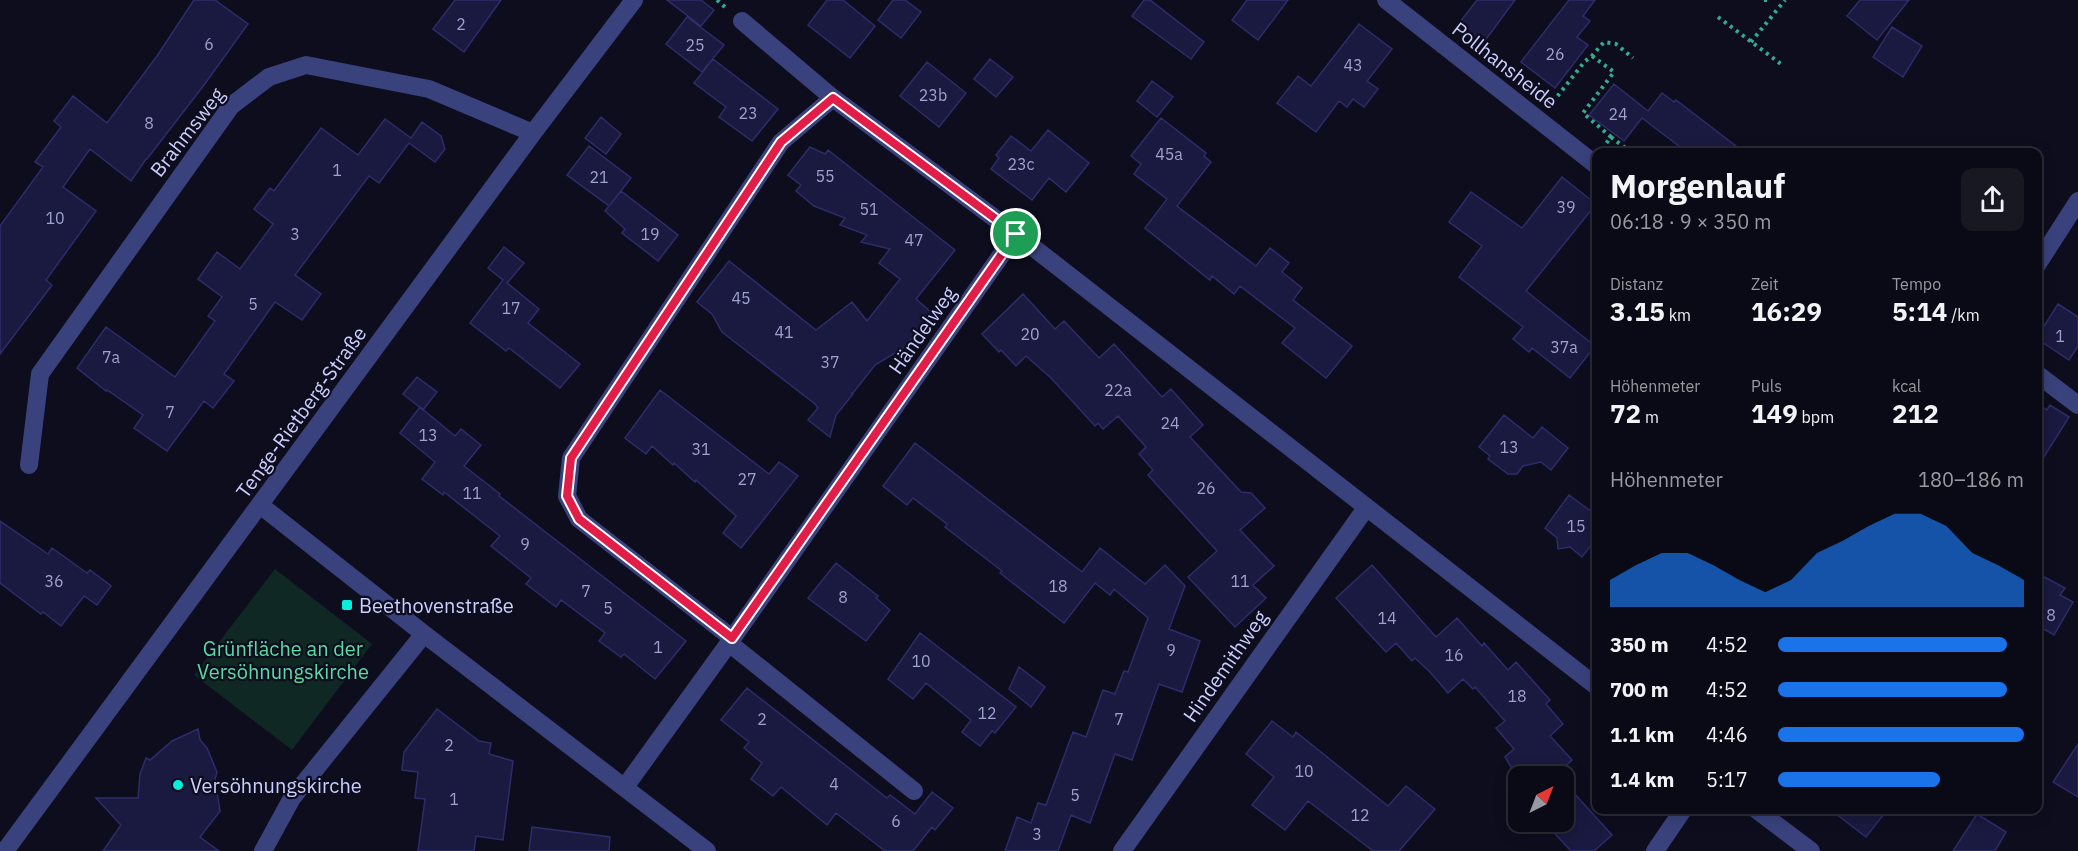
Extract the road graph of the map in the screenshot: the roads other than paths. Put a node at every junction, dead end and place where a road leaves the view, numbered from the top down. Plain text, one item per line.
1 (634, 0) edge
2 (1386, 0) edge
3 (742, 21) dead end
4 (833, 98) junction
5 (534, 133) junction
6 (1592, 162) edge
7 (2078, 201) edge
8 (1016, 234) junction
9 (2042, 257) edge
10 (2042, 378) edge
11 (2078, 405) edge
12 (29, 465) dead end
13 (260, 505) junction
14 (1366, 508) junction
15 (423, 634) junction
16 (731, 640) junction
17 (1592, 683) edge
18 (625, 787) junction
19 (914, 791) dead end
20 (1680, 814) edge
21 (1762, 814) edge
22 (5, 851) edge
23 (263, 851) edge
24 (707, 851) edge
25 (1122, 851) edge
26 (1655, 851) edge
27 (1811, 851) edge

1 - 5 street, Tenge-Rietberg-Straße
2 - 6 street, Pollhansheide
3 - 4 street
4 - 8 street
4 - 16 street
5 - 12 street, Brahmsweg
5 - 13 street, Tenge-Rietberg-Straße
7 - 9 street
8 - 14 street
8 - 16 street, Händelweg
10 - 11 street
13 - 15 street
13 - 22 street, Tenge-Rietberg-Straße
14 - 17 street
14 - 25 street, Hindemithweg
15 - 18 street
15 - 23 street
16 - 18 street, Händelweg
16 - 19 street
18 - 24 street
20 - 26 street
21 - 27 street

